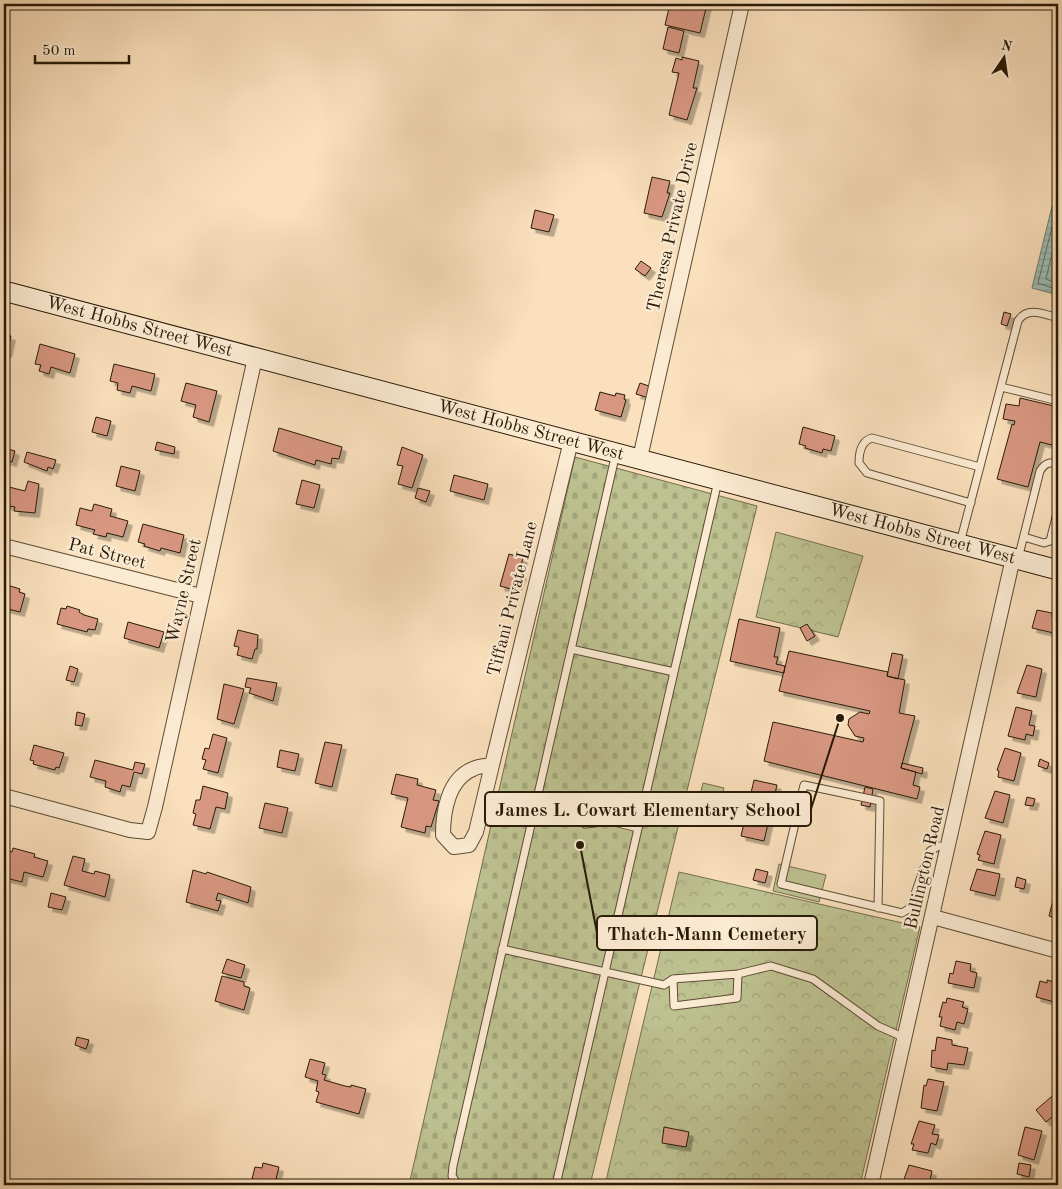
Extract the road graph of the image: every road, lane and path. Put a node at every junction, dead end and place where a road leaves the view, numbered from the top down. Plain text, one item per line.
1 (742, 4) edge
2 (4, 291) edge
3 (1058, 318) edge
4 (255, 358) junction
5 (1001, 387) junction
6 (1058, 401) edge
7 (571, 441) junction
8 (616, 452) junction
9 (640, 458) junction
10 (1058, 464) edge
11 (980, 467) junction
12 (718, 480) junction
13 (971, 503) junction
14 (1058, 509) edge
15 (1024, 537) junction
16 (960, 544) junction
17 (4, 546) edge
18 (1016, 559) junction
19 (1058, 570) edge
20 (201, 596) junction
21 (570, 649) junction
22 (674, 672) junction
23 (492, 766) junction
24 (4, 796) edge
25 (535, 804) junction
26 (573, 813) junction
27 (602, 819) junction
28 (638, 828) junction
29 (939, 846) dead end
30 (878, 908) junction
31 (933, 917) junction
32 (502, 949) junction
33 (1058, 952) edge
34 (605, 973) junction
35 (738, 974) junction
36 (673, 979) junction
37 (905, 1038) junction
38 (458, 1185) edge
39 (556, 1185) edge
40 (871, 1185) edge

1 - 9 street, Theresa Private Drive
2 - 4 street, West Hobbs Street West
3 - 5 lane
4 - 7 street, West Hobbs Street West
4 - 20 street, Wayne Street
5 - 6 lane
5 - 11 lane
7 - 8 street, West Hobbs Street West
7 - 23 street, Tiffani Private Lane
8 - 9 street, West Hobbs Street West
8 - 21 lane
9 - 12 street, West Hobbs Street West
10 - 15 lane
11 - 13 lane
11 - 13 lane
12 - 16 street, West Hobbs Street West
12 - 22 lane
13 - 16 lane
14 - 15 lane
15 - 18 lane
16 - 18 street, West Hobbs Street West
17 - 20 street, Pat Street
18 - 19 street, West Hobbs Street West
18 - 31 street, Bullington Road
20 - 24 street, Wayne Street
21 - 22 lane
21 - 25 lane
22 - 28 lane
23 - 23 street, Tiffani Private Lane
25 - 26 lane
25 - 32 lane
26 - 27 lane
26 - 27 lane
27 - 28 lane
28 - 34 lane
29 - 30 lane
30 - 30 lane
31 - 33 street
31 - 37 street, Bullington Road
32 - 34 lane
32 - 38 lane
34 - 36 lane
34 - 39 lane
35 - 36 lane
35 - 36 lane
35 - 37 lane
37 - 40 street, Bullington Road

